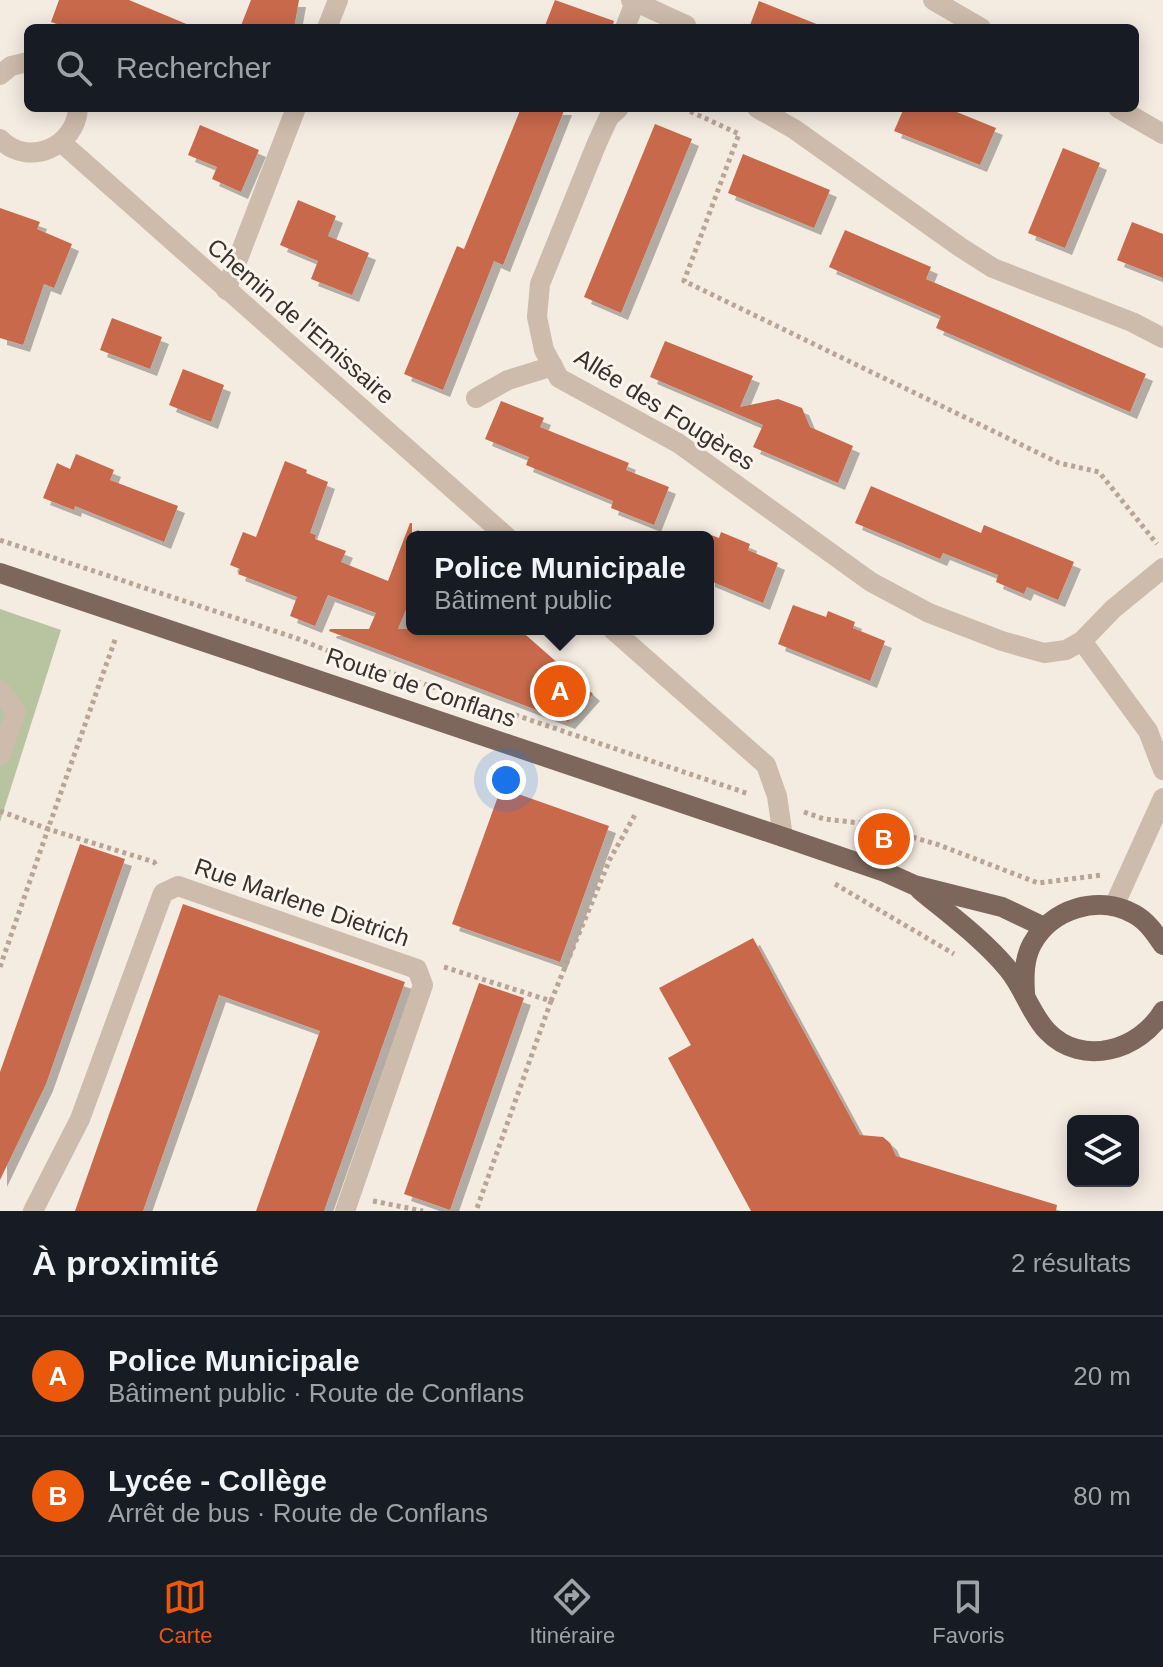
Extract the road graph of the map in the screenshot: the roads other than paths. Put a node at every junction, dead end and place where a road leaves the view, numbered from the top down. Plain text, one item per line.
1 (338, 0) edge
2 (933, 0) edge
3 (633, 1) edge
4 (329, 24) edge
5 (626, 24) edge
6 (684, 24) edge
7 (974, 24) edge
8 (24, 63) edge
9 (0, 75) edge
10 (78, 112) edge
11 (294, 112) edge
12 (615, 112) edge
13 (764, 112) edge
14 (1125, 112) edge
15 (1163, 134) edge
16 (0, 139) edge
17 (62, 143) junction
18 (226, 290) junction
19 (1163, 338) edge
20 (553, 366) junction
21 (476, 398) dead end
22 (500, 531) edge
23 (1163, 568) edge
24 (0, 573) edge
25 (619, 635) edge
26 (1082, 641) junction
27 (0, 690) edge
28 (0, 756) edge
29 (1163, 770) edge
30 (1163, 798) edge
31 (783, 837) junction
32 (914, 885) junction
33 (1114, 906) junction
34 (1044, 927) junction
35 (1163, 945) edge
36 (1025, 993) junction
37 (1161, 1019) edge
38 (347, 1204) edge
39 (33, 1211) edge

1 - 4 street
2 - 7 street
3 - 5 street
3 - 6 street
8 - 9 street
10 - 17 street
11 - 18 street
12 - 20 street, Allée des Fougères
13 - 19 street
14 - 15 street
16 - 17 street
17 - 18 street, Chemin de l'Emissaire
18 - 22 street, Chemin de l'Emissaire
20 - 21 street
20 - 26 street, Allée des Fougères
23 - 26 street, Allée des Fougères
24 - 31 main road, Route de Conflans
25 - 31 street
26 - 29 street
27 - 28 street
30 - 33 street
31 - 32 main road, Route de Conflans
32 - 34 main road
32 - 36 main road
33 - 34 main road
33 - 35 main road
34 - 36 main road
36 - 37 main road
38 - 39 street, Rue Marlene Dietrich

